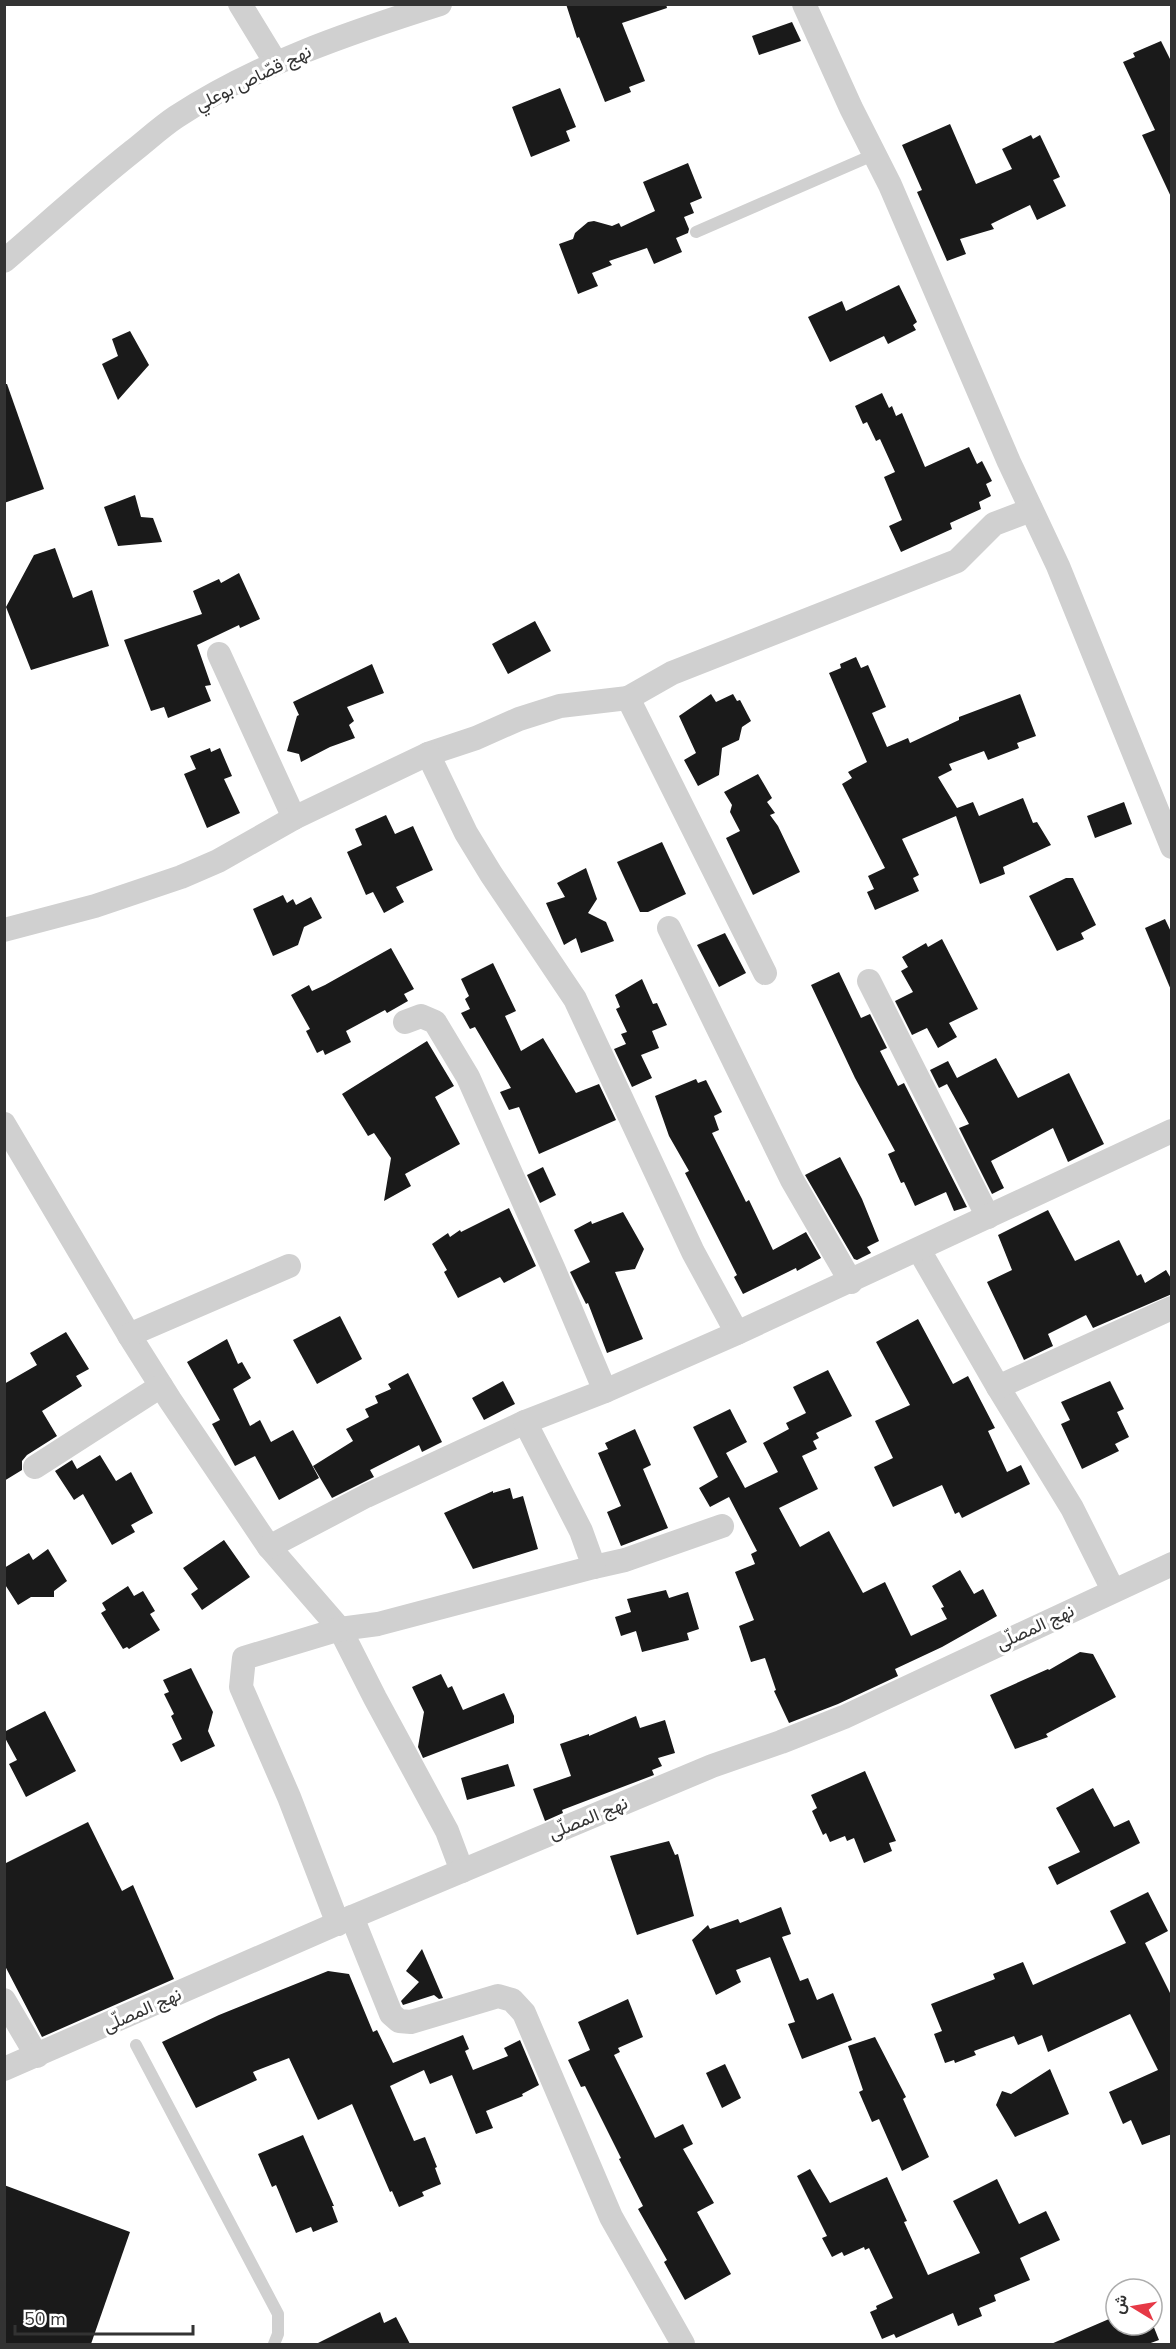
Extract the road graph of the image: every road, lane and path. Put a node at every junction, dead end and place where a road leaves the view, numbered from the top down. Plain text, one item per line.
1 (240, 4) edge
2 (440, 4) edge
3 (804, 4) edge
4 (276, 63) junction
5 (873, 155) junction
6 (696, 232) dead end
7 (4, 261) edge
8 (1031, 510) junction
9 (219, 654) dead end
10 (628, 698) junction
11 (428, 754) junction
12 (294, 818) junction
13 (1172, 847) edge
14 (669, 928) dead end
15 (4, 930) edge
16 (765, 973) dead end
17 (869, 981) dead end
18 (405, 1022) dead end
19 (4, 1124) edge
20 (1172, 1131) edge
21 (988, 1217) junction
22 (919, 1250) junction
23 (289, 1266) dead end
24 (851, 1281) junction
25 (1172, 1308) edge
26 (737, 1333) junction
27 (129, 1335) junction
28 (161, 1386) junction
29 (998, 1387) junction
30 (606, 1391) junction
31 (525, 1422) junction
32 (35, 1467) dead end
33 (722, 1527) dead end
34 (269, 1547) junction
35 (1172, 1564) edge
36 (594, 1567) junction
37 (1113, 1590) junction
38 (340, 1629) junction
39 (462, 1871) junction
40 (345, 1920) junction
41 (4, 2000) edge
42 (136, 2045) dead end
43 (37, 2056) junction
44 (4, 2069) edge
45 (274, 2344) edge
46 (683, 2344) edge

1 - 4 street
2 - 4 street, نهج قصّاص بوعلي
3 - 5 street
4 - 7 street, نهج قصّاص بوعلي
5 - 6 lane
5 - 8 street
8 - 10 street
8 - 13 street
9 - 12 street
10 - 11 street
10 - 16 street
11 - 12 street
11 - 26 street
12 - 15 street
14 - 24 street
17 - 21 street
18 - 30 street
19 - 27 street
20 - 21 street
21 - 22 street
22 - 24 street
22 - 29 street
23 - 27 street
24 - 26 street
25 - 29 street
26 - 30 street
27 - 28 street
28 - 32 street
28 - 34 street
29 - 37 street
30 - 31 street
31 - 34 street
31 - 36 street
33 - 36 street
34 - 38 street
35 - 37 street, نهج المصلّى
36 - 38 street
37 - 39 street, نهج المصلّى
38 - 39 street
38 - 40 street
39 - 40 street, نهج المصلّى
40 - 43 street, نهج المصلّى
40 - 46 street
41 - 43 street
42 - 45 lane
43 - 44 street, نهج المصلّى

